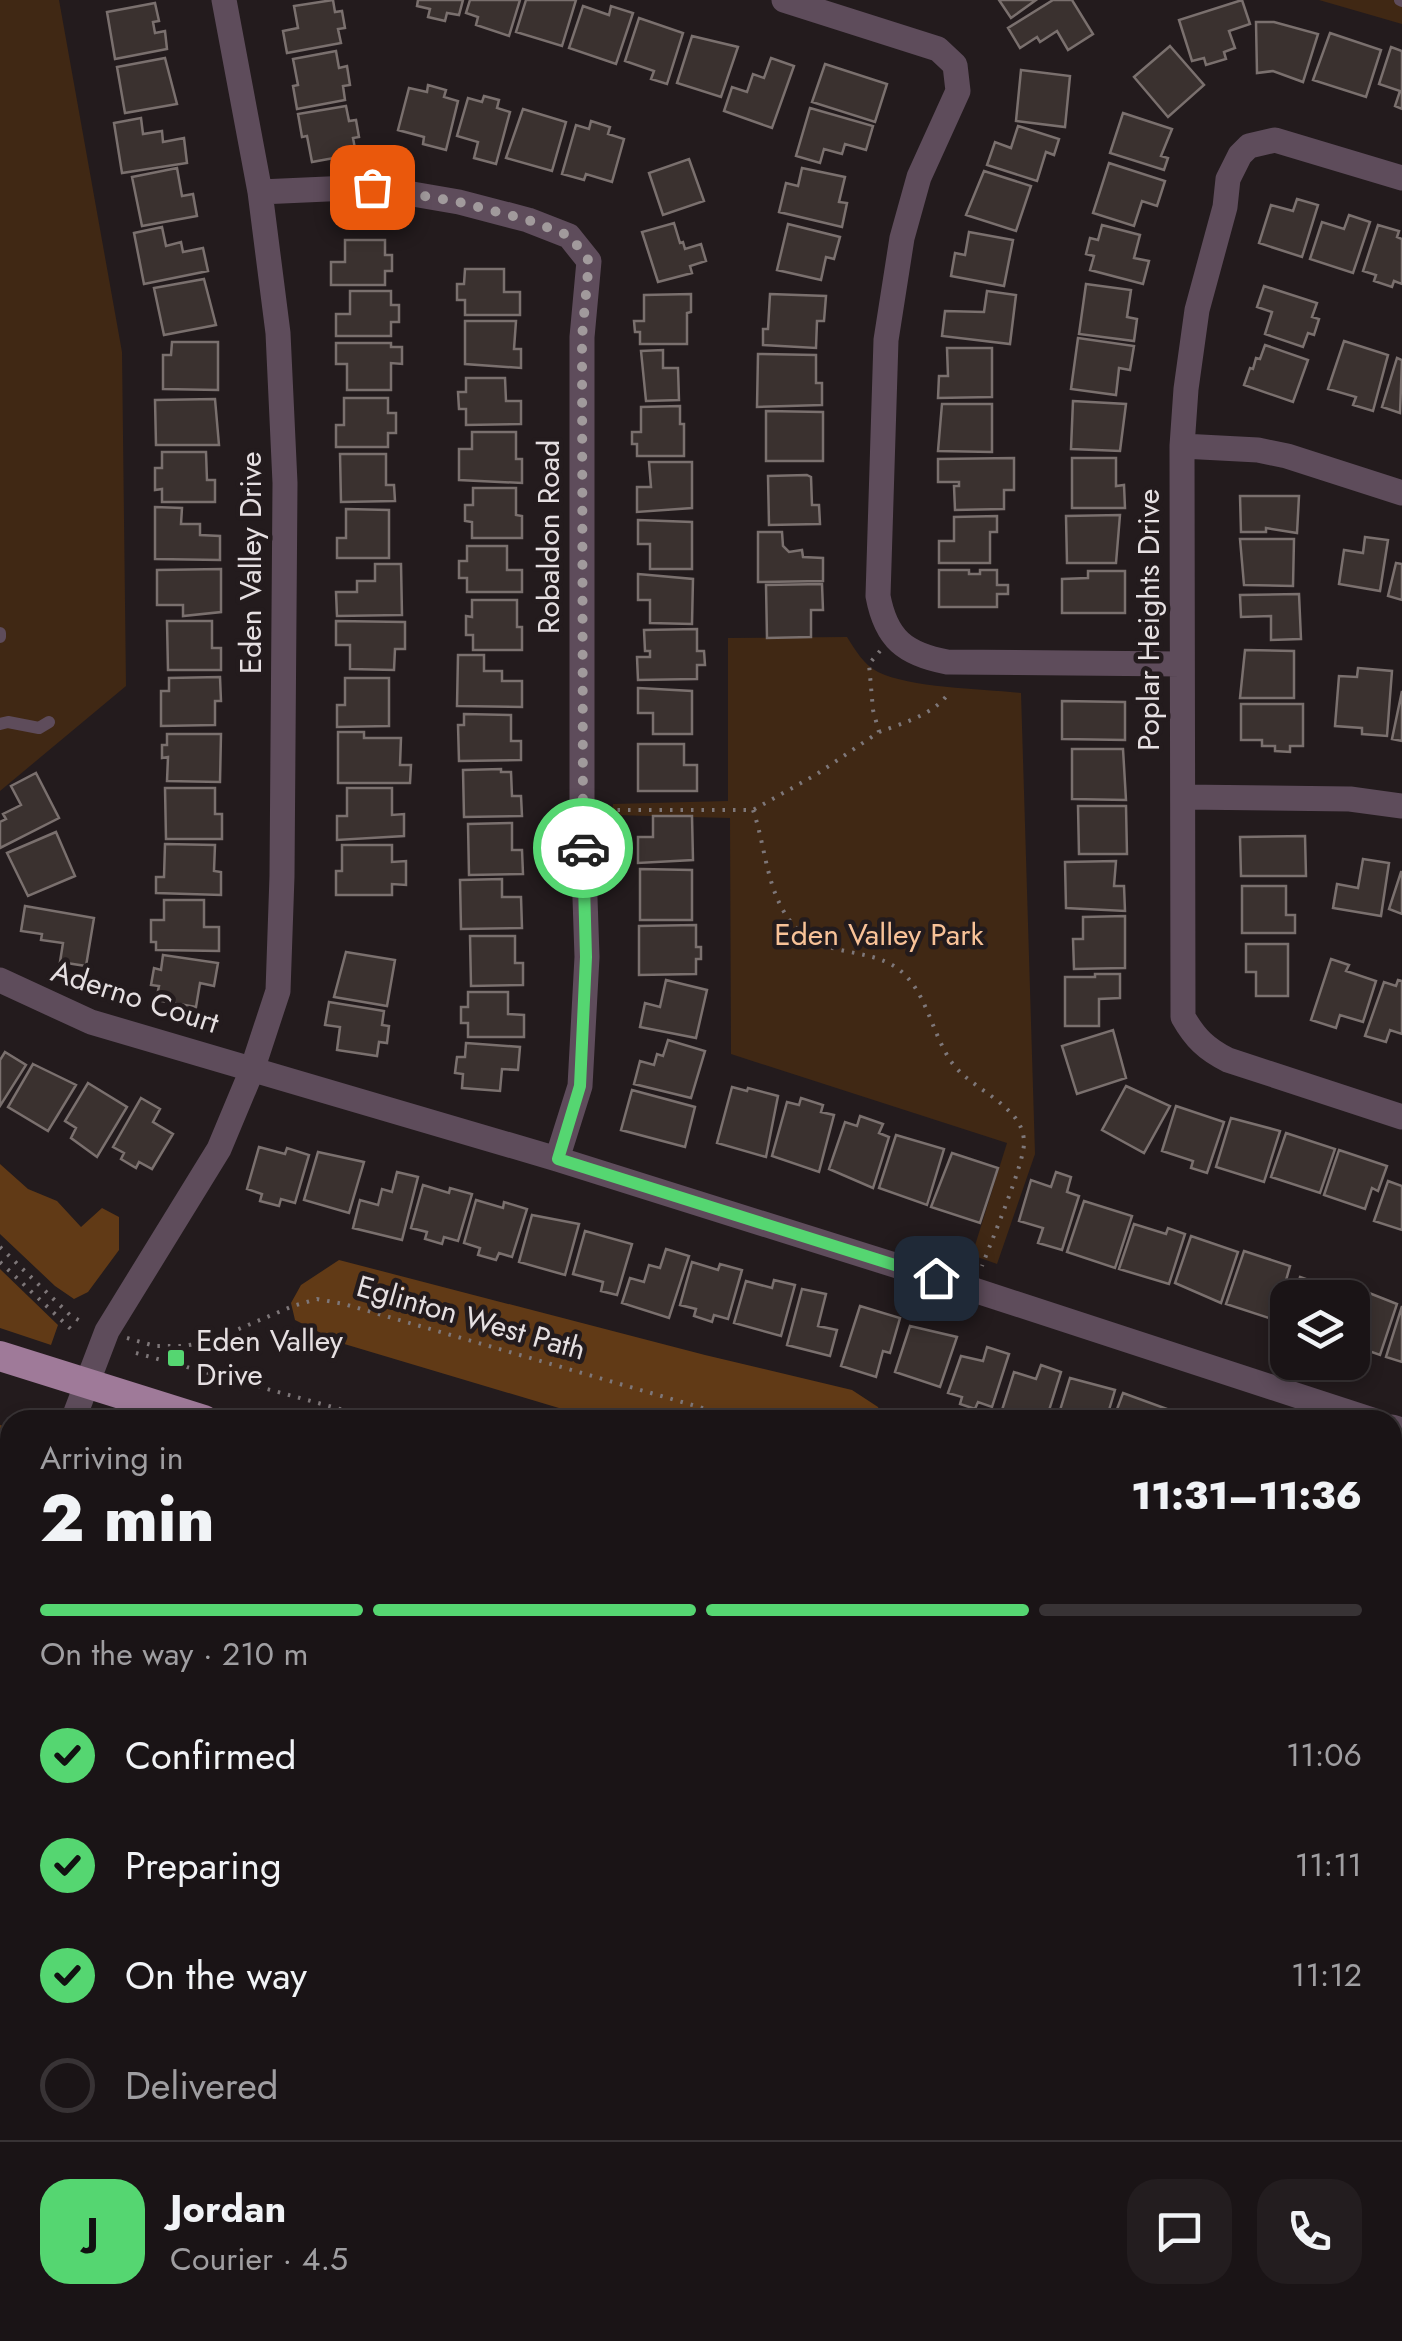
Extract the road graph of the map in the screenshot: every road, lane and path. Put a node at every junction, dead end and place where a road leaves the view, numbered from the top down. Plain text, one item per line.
1 (224, 0) edge
2 (784, 0) edge
3 (1402, 178) edge
4 (260, 192) junction
5 (1182, 446) junction
6 (1402, 493) edge
7 (892, 636) junction
8 (1181, 664) junction
9 (950, 691) dead end
10 (49, 722) dead end
11 (0, 724) edge
12 (879, 732) junction
13 (1183, 796) junction
14 (1402, 806) edge
15 (582, 810) junction
16 (753, 810) junction
17 (0, 980) edge
18 (252, 1070) junction
19 (1402, 1116) edge
20 (558, 1159) junction
21 (0, 1247) edge
22 (0, 1262) edge
23 (974, 1290) junction
24 (86, 1325) dead end
25 (74, 1332) dead end
26 (130, 1339) dead end
27 (136, 1353) dead end
28 (0, 1356) edge
29 (86, 1384) junction
30 (77, 1410) edge
31 (171, 1410) edge
32 (344, 1410) edge
33 (710, 1410) edge
34 (1341, 1410) edge

1 - 4 street, Eden Valley Drive
2 - 7 street
3 - 5 street, Poplar Heights Drive
4 - 15 street, Robaldon Road
4 - 18 street, Eden Valley Drive
5 - 6 street
5 - 8 street, Poplar Heights Drive
7 - 8 street
7 - 12 path
8 - 13 street, Poplar Heights Drive
9 - 12 path
10 - 11 lane
12 - 16 path
13 - 14 street
13 - 19 street, Poplar Heights Drive
15 - 16 path
15 - 20 street, Robaldon Road
16 - 23 path
17 - 18 street, Aderno Court
18 - 20 street
18 - 29 street, Eden Valley Drive
20 - 23 street
21 - 24 path
22 - 25 path
23 - 34 street
26 - 33 path, Eglinton West Path
27 - 32 path
28 - 29 main road
29 - 30 street, Eden Valley Drive
29 - 31 main road

